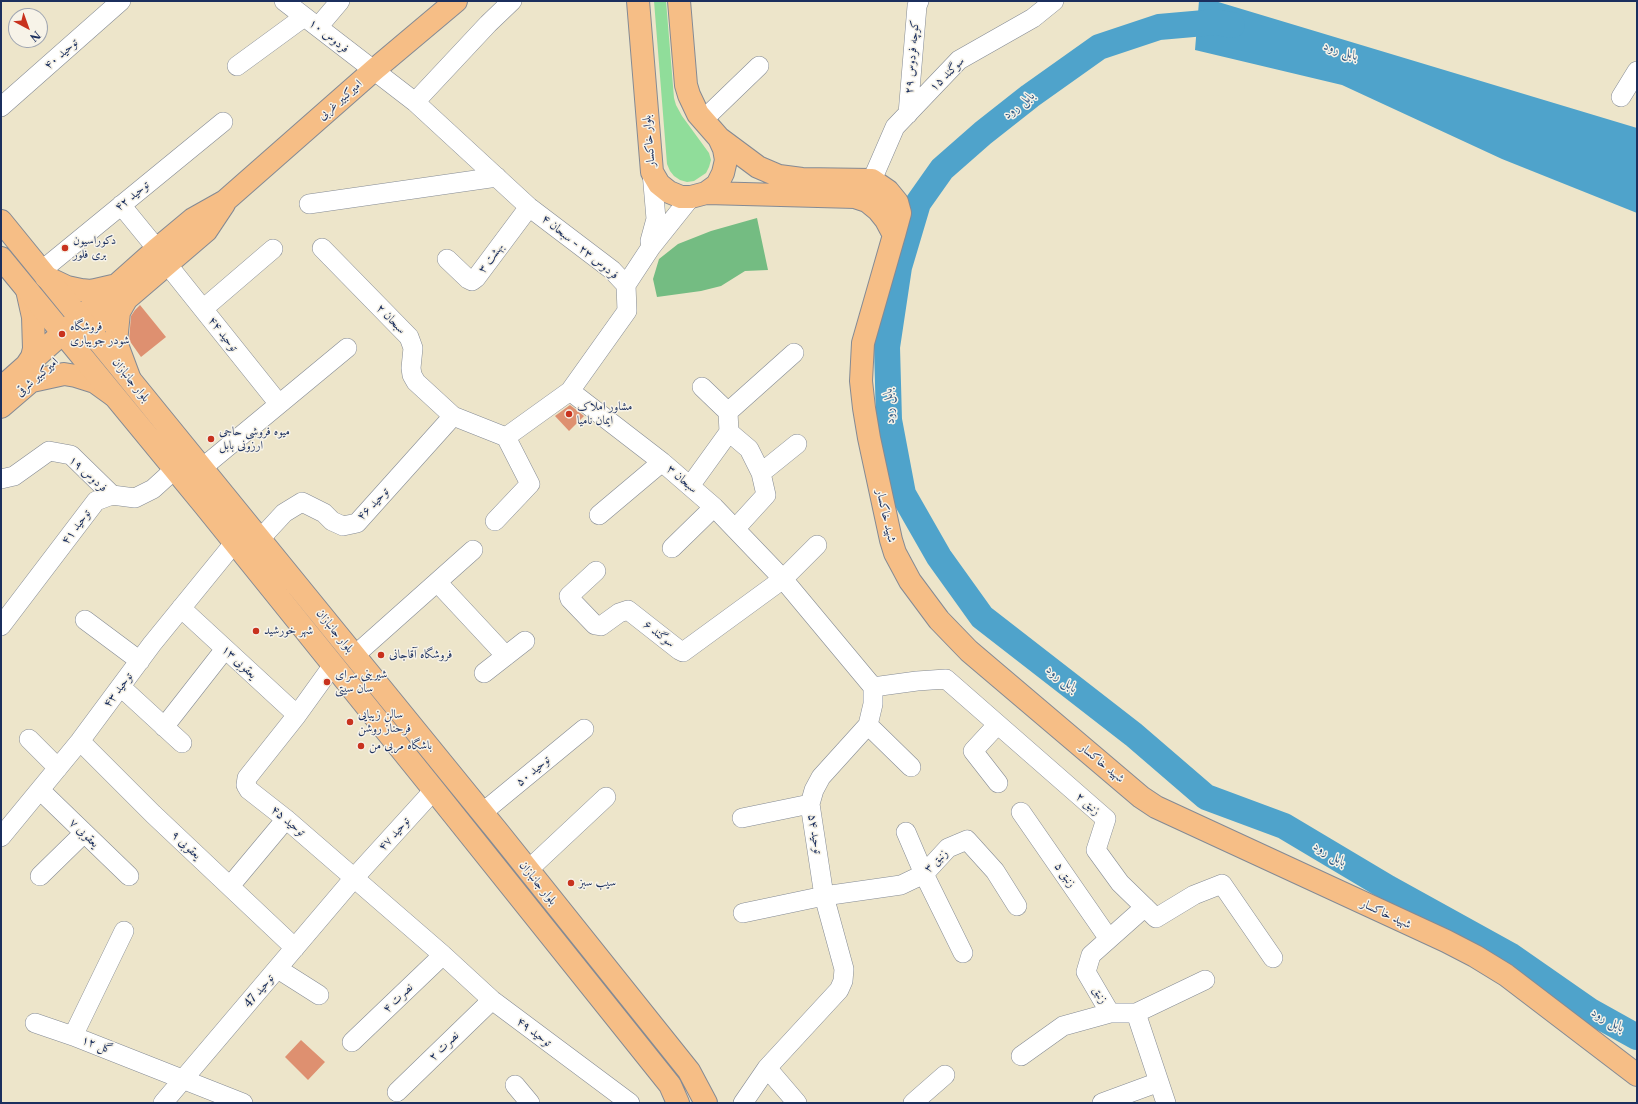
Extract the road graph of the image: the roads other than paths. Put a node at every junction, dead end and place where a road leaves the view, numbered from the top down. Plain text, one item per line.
1 (121, 1) edge
2 (284, 1) edge
3 (340, 1) edge
4 (456, 1) edge
5 (512, 1) edge
6 (638, 1) edge
7 (679, 1) edge
8 (919, 1) edge
9 (1054, 1) edge
10 (311, 22) junction
11 (237, 66) dead end
12 (760, 66) dead end
13 (374, 70) junction
14 (1637, 71) edge
15 (1621, 97) dead end
16 (415, 102) junction
17 (1, 107) edge
18 (908, 114) junction
19 (703, 120) junction
20 (223, 122) dead end
21 (719, 138) junction
22 (652, 172) junction
23 (497, 177) junction
24 (872, 180) junction
25 (699, 195) junction
26 (309, 204) dead end
27 (121, 205) junction
28 (529, 207) junction
29 (1, 221) edge
30 (894, 235) junction
31 (651, 247) junction
32 (322, 248) dead end
33 (272, 249) dead end
34 (162, 256) junction
35 (1, 258) edge
36 (447, 259) dead end
37 (44, 274) junction
38 (626, 285) junction
39 (27, 290) junction
40 (123, 291) junction
41 (203, 309) junction
42 (85, 324) junction
43 (67, 340) junction
44 (347, 348) dead end
45 (794, 353) dead end
46 (28, 374) junction
47 (130, 380) junction
48 (702, 387) dead end
49 (1, 388) edge
50 (570, 391) junction
51 (113, 395) junction
52 (279, 404) junction
53 (1, 407) edge
54 (728, 412) junction
55 (453, 416) junction
56 (729, 432) junction
57 (506, 437) junction
58 (797, 444) dead end
59 (662, 462) junction
60 (202, 468) junction
61 (175, 469) junction
62 (761, 473) junction
63 (1, 479) edge
64 (690, 486) junction
65 (112, 494) junction
66 (714, 507) junction
67 (599, 515) dead end
68 (495, 521) dead end
69 (735, 529) junction
70 (260, 539) junction
71 (234, 542) junction
72 (816, 545) dead end
73 (672, 548) dead end
74 (473, 550) dead end
75 (596, 571) dead end
76 (783, 579) junction
77 (438, 583) junction
78 (181, 608) junction
79 (85, 620) dead end
80 (1, 626) edge
81 (525, 641) dead end
82 (225, 649) junction
83 (354, 656) junction
84 (506, 656) junction
85 (140, 661) junction
86 (333, 665) junction
87 (484, 673) dead end
88 (120, 687) junction
89 (873, 687) junction
90 (296, 715) junction
91 (868, 725) junction
92 (998, 725) junction
93 (164, 727) junction
94 (584, 729) dead end
95 (29, 739) dead end
96 (80, 741) junction
97 (182, 743) dead end
98 (911, 767) dead end
99 (58, 768) junction
100 (998, 783) dead end
101 (40, 790) junction
102 (434, 790) junction
103 (606, 797) dead end
104 (810, 804) junction
105 (482, 812) junction
106 (1021, 812) dead end
107 (742, 818) dead end
108 (286, 819) junction
109 (84, 832) junction
110 (906, 832) dead end
111 (1, 837) edge
112 (528, 870) junction
113 (924, 874) junction
114 (40, 876) dead end
115 (129, 876) dead end
116 (354, 878) junction
117 (230, 886) junction
118 (824, 896) junction
119 (1017, 906) dead end
120 (1145, 907) junction
121 (743, 913) dead end
122 (124, 931) dead end
123 (1109, 939) junction
124 (295, 948) junction
125 (963, 953) dead end
126 (443, 955) junction
127 (1273, 958) dead end
128 (278, 969) junction
129 (1205, 980) dead end
130 (319, 995) dead end
131 (492, 1000) junction
132 (1110, 1013) junction
133 (1136, 1013) junction
134 (35, 1023) dead end
135 (73, 1036) junction
136 (352, 1042) dead end
137 (1021, 1056) dead end
138 (767, 1068) junction
139 (945, 1075) dead end
140 (1637, 1075) edge
141 (184, 1079) junction
142 (1159, 1082) junction
143 (515, 1085) dead end
144 (397, 1092) dead end
145 (163, 1103) edge
146 (243, 1103) edge
147 (530, 1103) edge
148 (630, 1103) edge
149 (678, 1103) edge
150 (706, 1103) edge
151 (743, 1103) edge
152 (797, 1103) edge
153 (913, 1103) edge
154 (1102, 1103) edge
155 (1166, 1103) edge

1 - 17 street, توحید ۴۰
2 - 10 street, فردوس ۱۰
3 - 10 street
4 - 13 main road, امیرکبیر غربی
5 - 16 street
6 - 22 main road, بلوار خاکسار
7 - 19 main road
8 - 18 street, کوچه فردوس ۲۹
9 - 18 street, سوگند ۱۵
10 - 11 street
10 - 13 street, فردوس ۱۰
12 - 19 street
13 - 16 street, فردوس ۲۳ - سبحان ۴
13 - 34 main road, امیرکبیر غربی
14 - 15 street
16 - 23 street, فردوس ۲۳ - سبحان ۴
18 - 24 street, سوگند ۱۵
19 - 21 main road
20 - 27 street, توحید ۴۲
21 - 24 main road
21 - 25 main road
22 - 25 main road, بلوار خاکسار
22 - 31 street
23 - 26 street
23 - 28 street, فردوس ۲۳ - سبحان ۴
24 - 30 main road, شهید خاکسار
25 - 30 main road, بلوار خاکسار
25 - 31 street
27 - 34 street, توحید ۴۴
27 - 37 street, توحید ۴۲
28 - 36 street, بهشت ۳
28 - 38 street, فردوس ۲۳ - سبحان ۴
29 - 37 main road, بلوار جانبازان
30 - 140 main road, شهید خاکسار
31 - 38 street
32 - 55 street, سبحان ۲
33 - 41 street
34 - 40 main road, امیرکبیر غربی
34 - 41 street, توحید ۴۴
35 - 39 main road, بلوار جانبازان
37 - 40 main road
37 - 42 main road, بلوار جانبازان
38 - 50 street, فردوس ۲۳ - سبحان ۴
39 - 43 main road, بلوار جانبازان
39 - 46 main road
40 - 42 main road, امیرکبیر غربی
40 - 47 main road
41 - 52 street, توحید ۴۴
42 - 43 main road, امیرکبیر شرقی
42 - 47 main road, بلوار جانبازان
43 - 46 main road, امیرکبیر شرقی
43 - 51 main road, بلوار جانبازان
44 - 52 street
45 - 54 street
46 - 49 main road, امیرکبیر شرقی
46 - 51 main road
46 - 53 main road, امیرکبیر شرقی
47 - 60 main road, بلوار جانبازان
48 - 54 street
50 - 57 street, فردوس ۲۳ - سبحان ۴
50 - 59 street, سبحان ۳
51 - 61 main road, بلوار جانبازان
52 - 60 street
54 - 56 street
55 - 57 street
55 - 70 street, توحید ۴۶
56 - 62 street
56 - 64 street
57 - 68 street
58 - 62 street
59 - 64 street, سبحان ۳
59 - 67 street
60 - 70 main road, بلوار جانبازان
61 - 65 street
61 - 71 main road, بلوار جانبازان
62 - 69 street
63 - 65 street, فردوس ۱۹
64 - 66 street, سبحان ۳
65 - 80 street, توحید ۴۱
66 - 69 street, سبحان ۳
66 - 73 street
69 - 76 street, سبحان ۳
70 - 83 main road, بلوار جانبازان
71 - 78 street, توحید ۴۳
71 - 86 main road, بلوار جانبازان
72 - 76 street
74 - 77 street
75 - 76 street, سوگند ۶
76 - 89 street
77 - 83 street
77 - 84 street
78 - 82 street, یعقوبی ۱۳
78 - 85 street, توحید ۴۳
79 - 85 street
81 - 84 street
82 - 90 street, یعقوبی ۱۳
82 - 93 street
83 - 105 main road, بلوار جانبازان
84 - 87 street
85 - 88 street, توحید ۴۳
86 - 90 street, توحید ۴۵
86 - 102 main road, بلوار جانبازان
88 - 93 street
88 - 96 street, توحید ۴۳
89 - 91 street, توحید ۵۴
89 - 92 street, زنبق ۲
90 - 108 street, توحید ۴۵
91 - 98 street
91 - 104 street, توحید ۵۴
92 - 100 street
92 - 120 street, زنبق ۲
93 - 97 street
94 - 105 street, توحید ۵۰
95 - 99 street
96 - 99 street, توحید ۴۳
96 - 117 street, یعقوبی ۹
99 - 101 street, توحید ۴۳
101 - 109 street, یعقوبی ۷
101 - 111 street, توحید ۴۳
102 - 116 street, توحید ۴۷
102 - 149 main road, بلوار جانبازان
103 - 112 street
104 - 107 street
104 - 118 street, توحید ۵۴
105 - 112 main road, بلوار جانبازان
106 - 123 street, زنبق ۵
108 - 116 street, توحید ۴۵
108 - 117 street
109 - 114 street
109 - 115 street, یعقوبی ۷
110 - 113 street
112 - 150 main road, بلوار جانبازان
113 - 118 street, زنبق ۳
113 - 119 street, زنبق ۳
113 - 125 street
116 - 124 street, توحید 47
116 - 126 street, توحید ۴۵
117 - 124 street, یعقوبی ۹
118 - 121 street, زنبق ۳
118 - 138 street, توحید ۵۴
120 - 123 street, زنبق
120 - 127 street, زنبق ۲
122 - 135 street, گل ۱۲
123 - 132 street, زنبق
124 - 128 street, توحید 47
126 - 131 street, توحید ۴۹
126 - 136 street, نصرت ۴
128 - 130 street
128 - 141 street, توحید 47
129 - 133 street
131 - 144 street, نصرت ۲
131 - 148 street, توحید ۴۹
132 - 133 street, زنبق
132 - 137 street
133 - 142 street
134 - 135 street
135 - 141 street, گل ۱۲
138 - 151 street, توحید ۵۴
138 - 152 street
139 - 153 street
141 - 145 street, توحید 47
141 - 146 street, گل ۱۲
142 - 154 street
142 - 155 street
143 - 147 street

